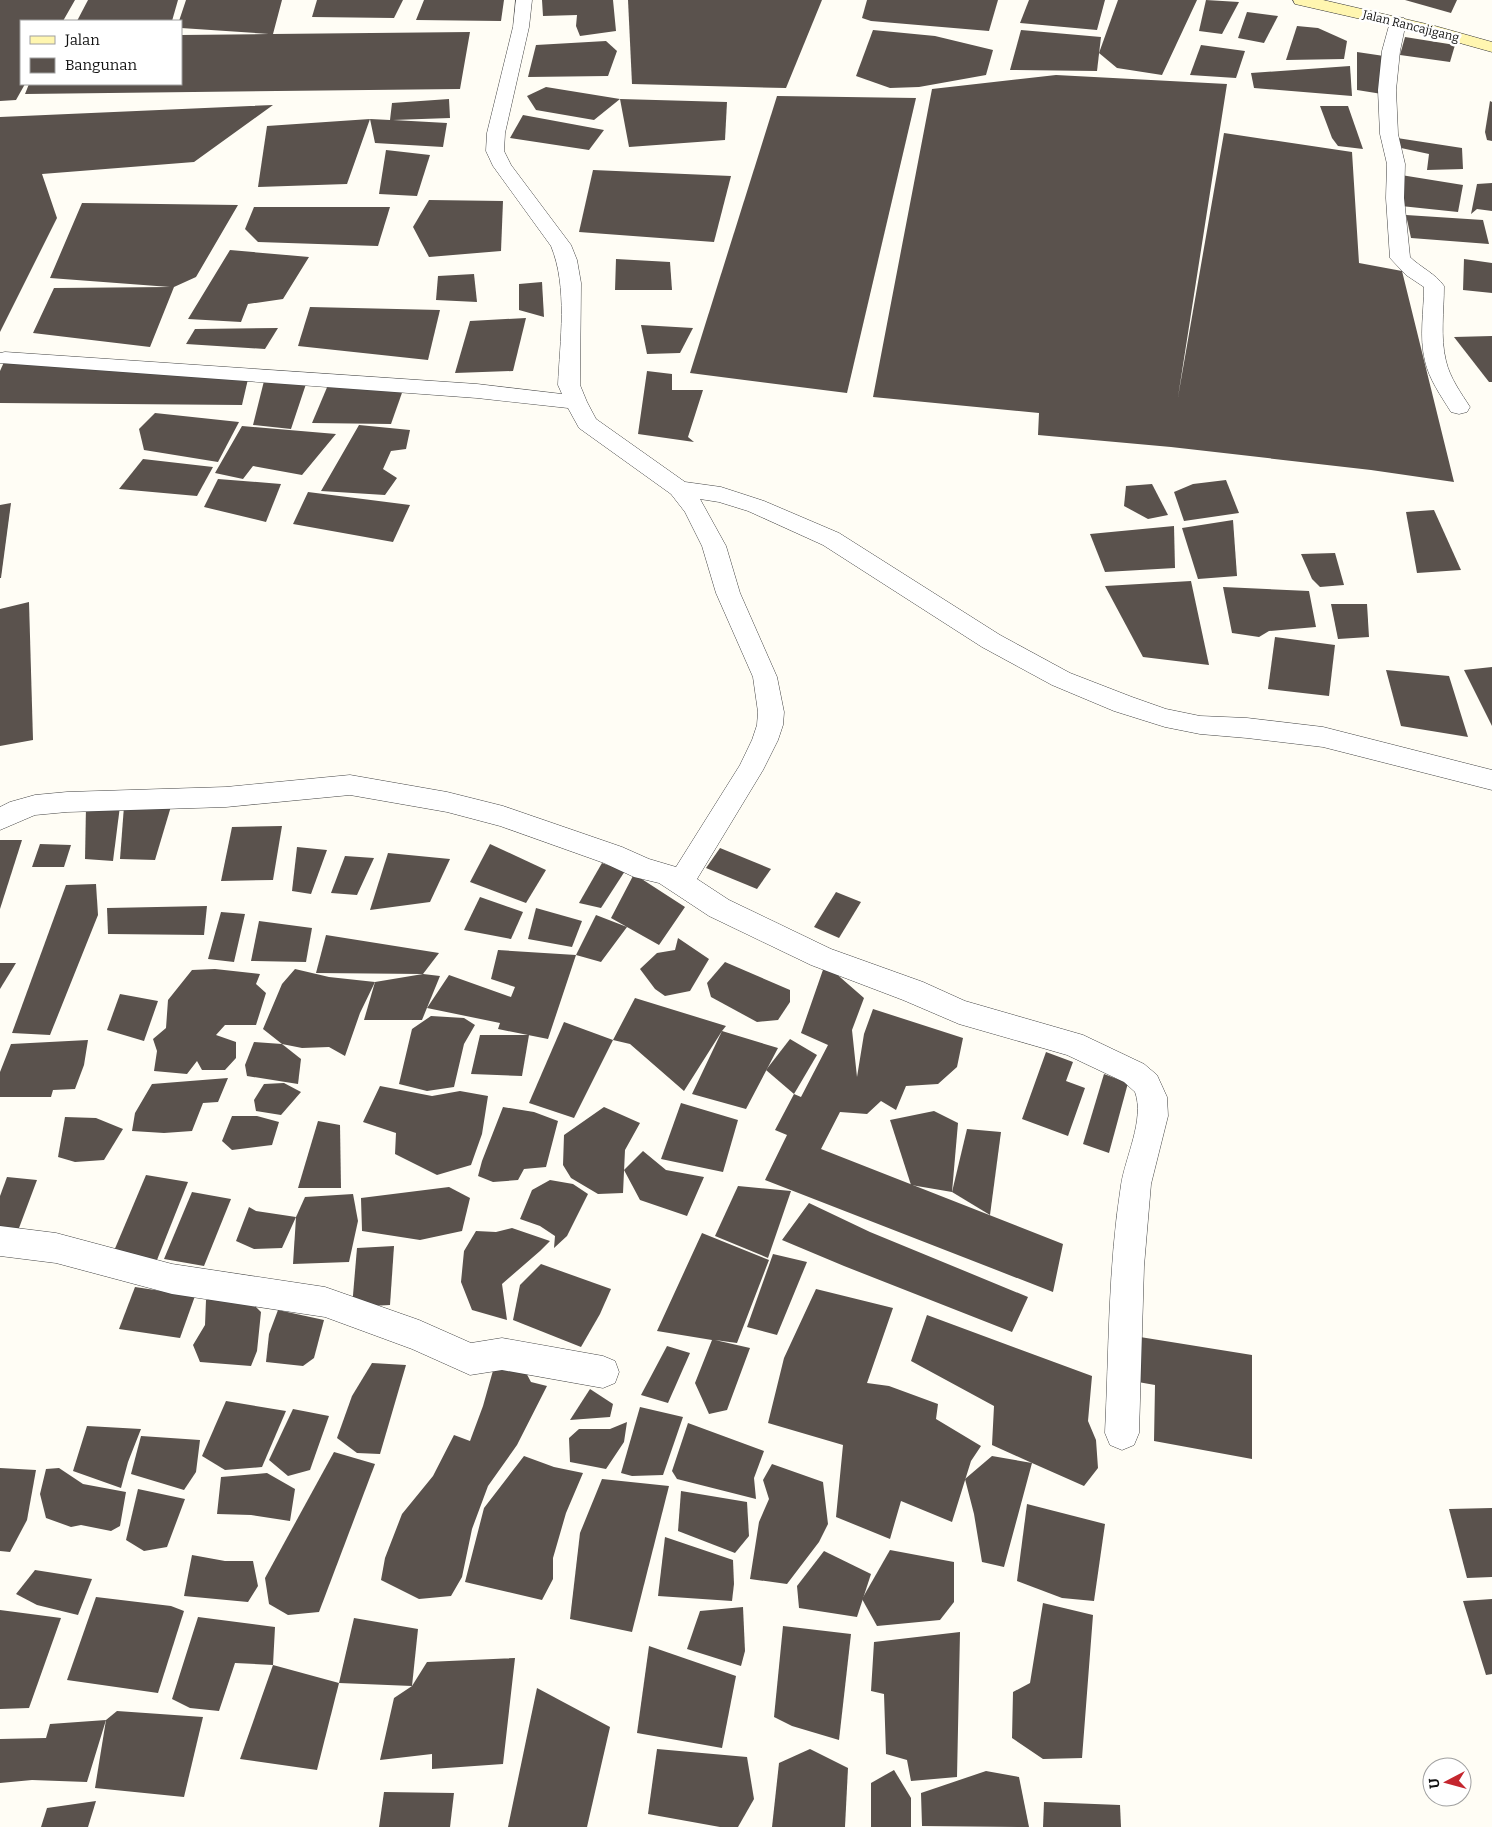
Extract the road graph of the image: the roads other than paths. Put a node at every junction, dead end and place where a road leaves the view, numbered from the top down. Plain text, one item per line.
1 (524, 0) edge
2 (1301, 0) edge
3 (1398, 22) junction
4 (1492, 47) edge
5 (5, 358) dead end
6 (576, 402) junction
7 (1459, 407) dead end
8 (680, 489) junction
9 (1492, 780) edge
10 (0, 820) edge
11 (681, 882) junction
12 (0, 1241) edge
13 (603, 1372) dead end
14 (1122, 1433) dead end

1 - 6 street
2 - 3 main road, Jalan Rancajigang
3 - 4 main road, Jalan Rancajigang
3 - 7 street
5 - 6 street
6 - 8 street
8 - 9 street
8 - 11 street
10 - 11 street
11 - 14 street
12 - 13 street

